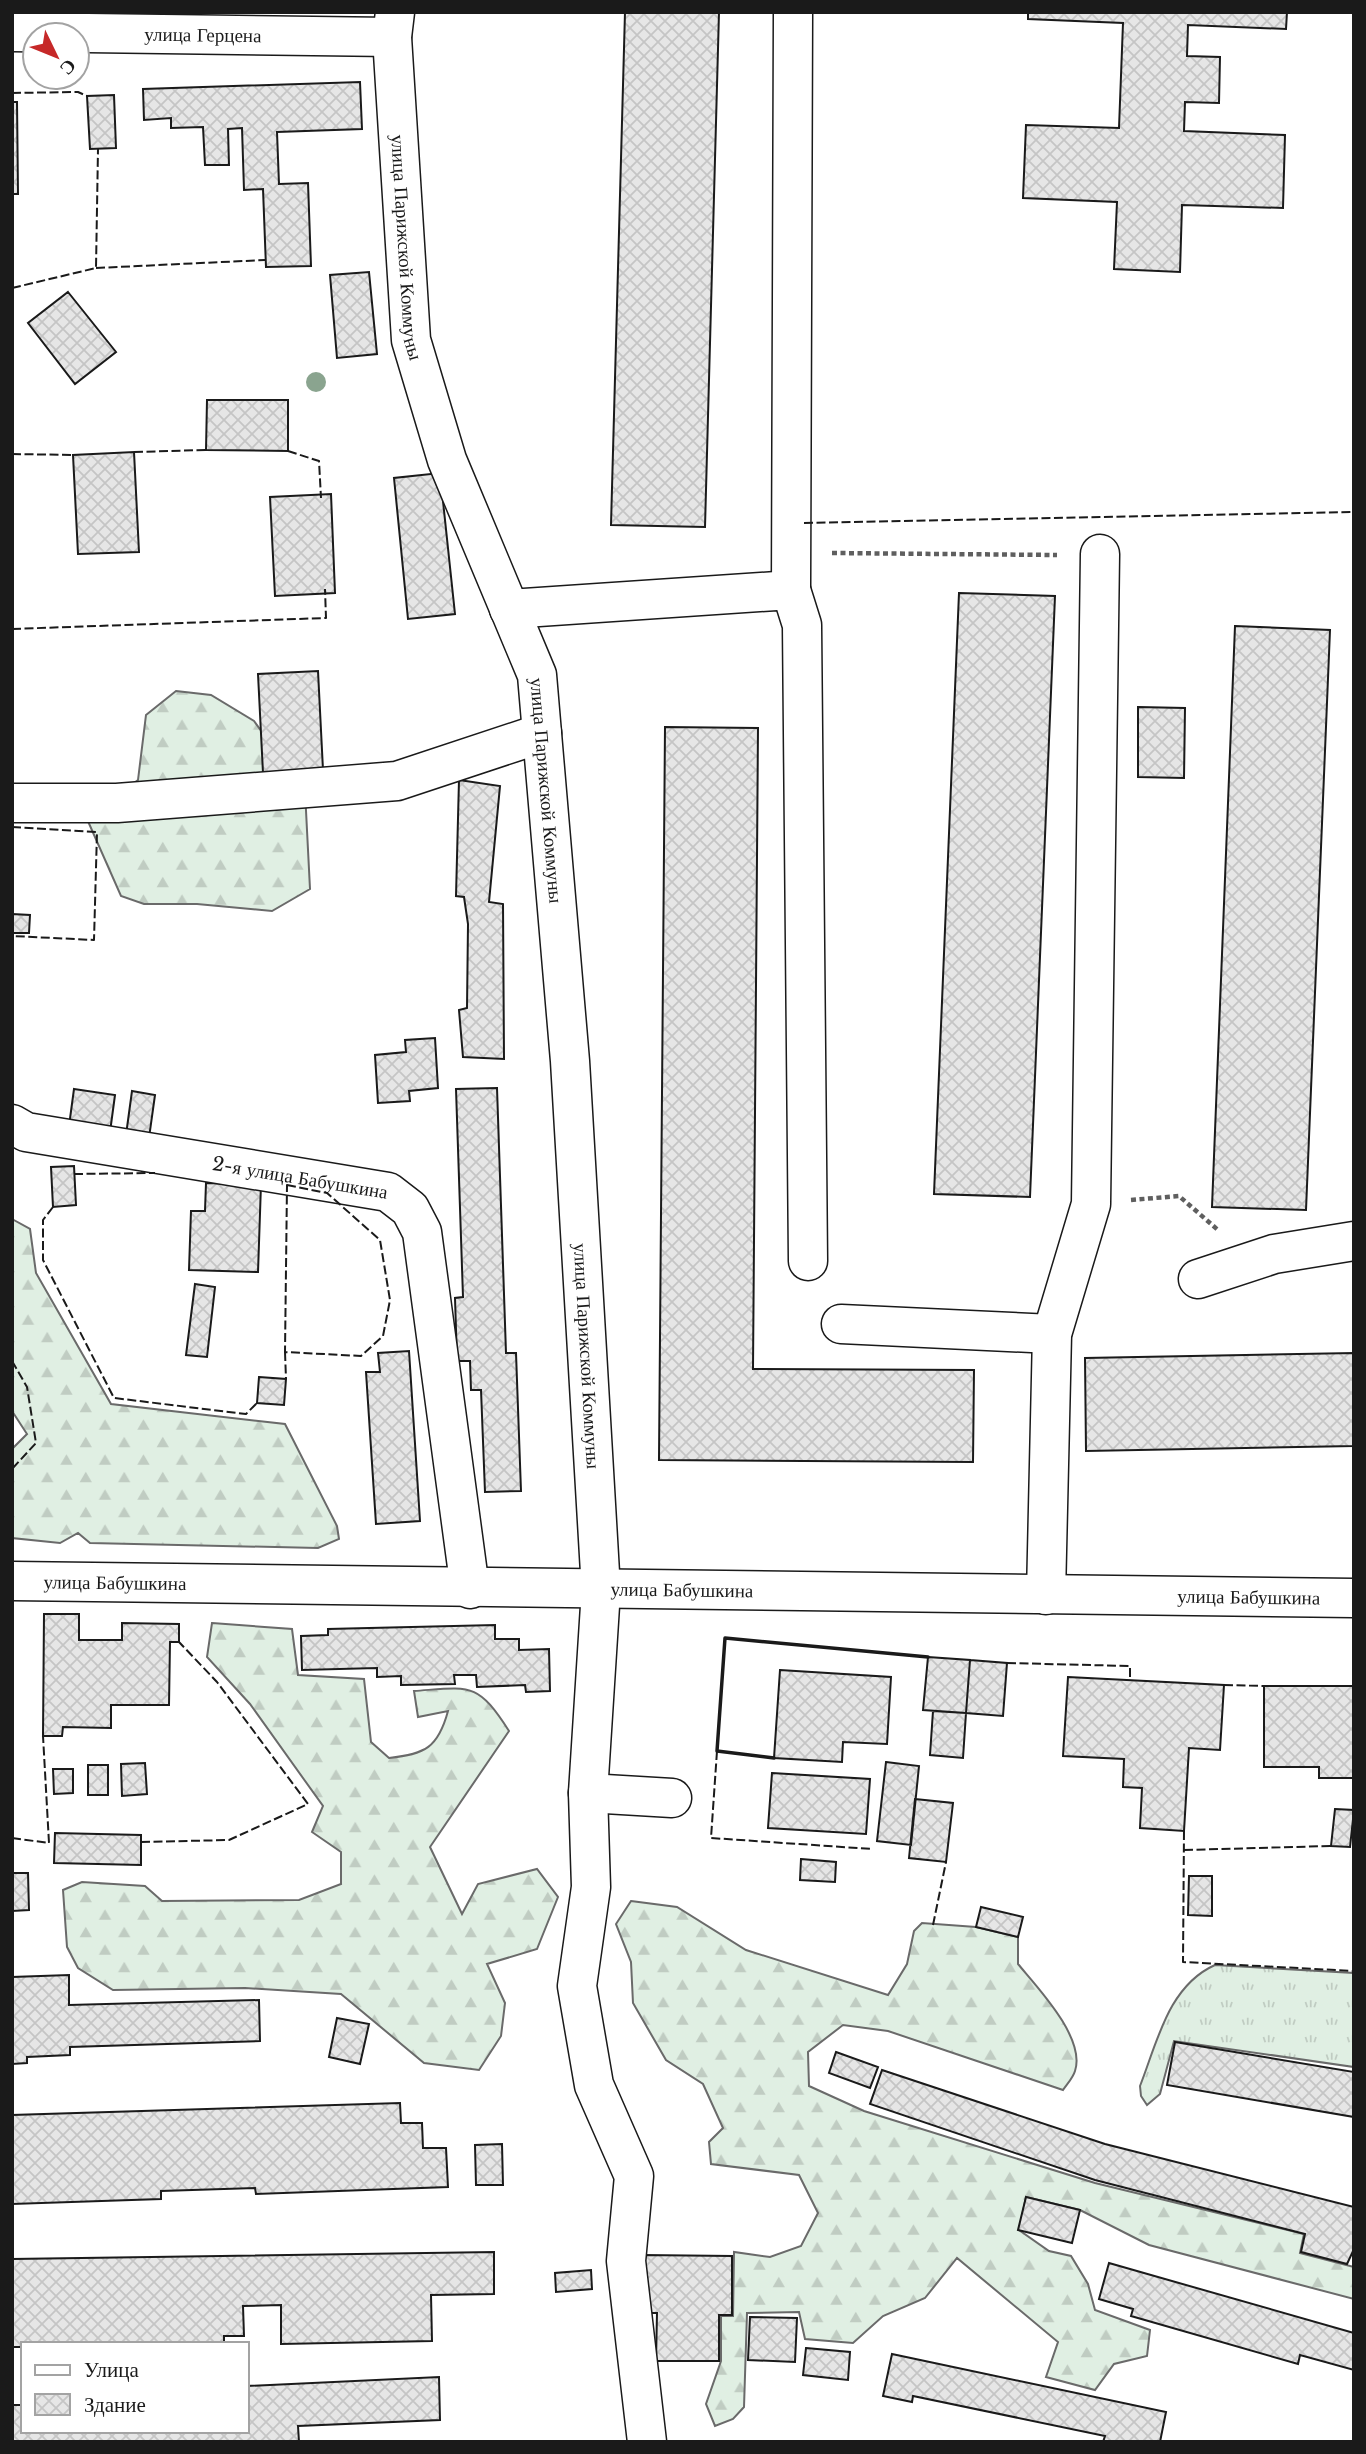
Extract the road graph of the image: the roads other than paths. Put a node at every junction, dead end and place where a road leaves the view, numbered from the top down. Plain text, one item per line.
1 (793, 12) edge
2 (394, 25) edge
3 (12, 32) edge
4 (1100, 554) road end
5 (791, 590) junction
6 (509, 609) junction
7 (542, 733) junction
8 (12, 803) edge
9 (12, 1124) edge
10 (1354, 1241) edge
11 (808, 1261) dead end
12 (1198, 1279) dead end
13 (841, 1324) dead end
14 (1052, 1334) junction
15 (12, 1581) edge
16 (470, 1588) junction
17 (601, 1590) junction
18 (1046, 1595) junction
19 (1354, 1598) edge
20 (588, 1793) junction
21 (672, 1798) dead end
22 (647, 2442) edge

1 - 5 street
2 - 3 street, улица Герцена
2 - 6 street, улица Парижской Коммуны
4 - 14 street
5 - 6 street
5 - 11 street
6 - 7 street, улица Парижской Коммуны
7 - 8 street
7 - 17 street, улица Парижской Коммуны
9 - 16 street, 2-я улица Бабушкина
10 - 12 street
13 - 14 street
14 - 18 street
15 - 16 street, улица Бабушкина
16 - 17 street, улица Бабушкина
17 - 18 street, улица Бабушкина
17 - 20 street, улица Парижской Коммуны
18 - 19 street, улица Бабушкина
20 - 21 street
20 - 22 street, улица Парижской Коммуны

